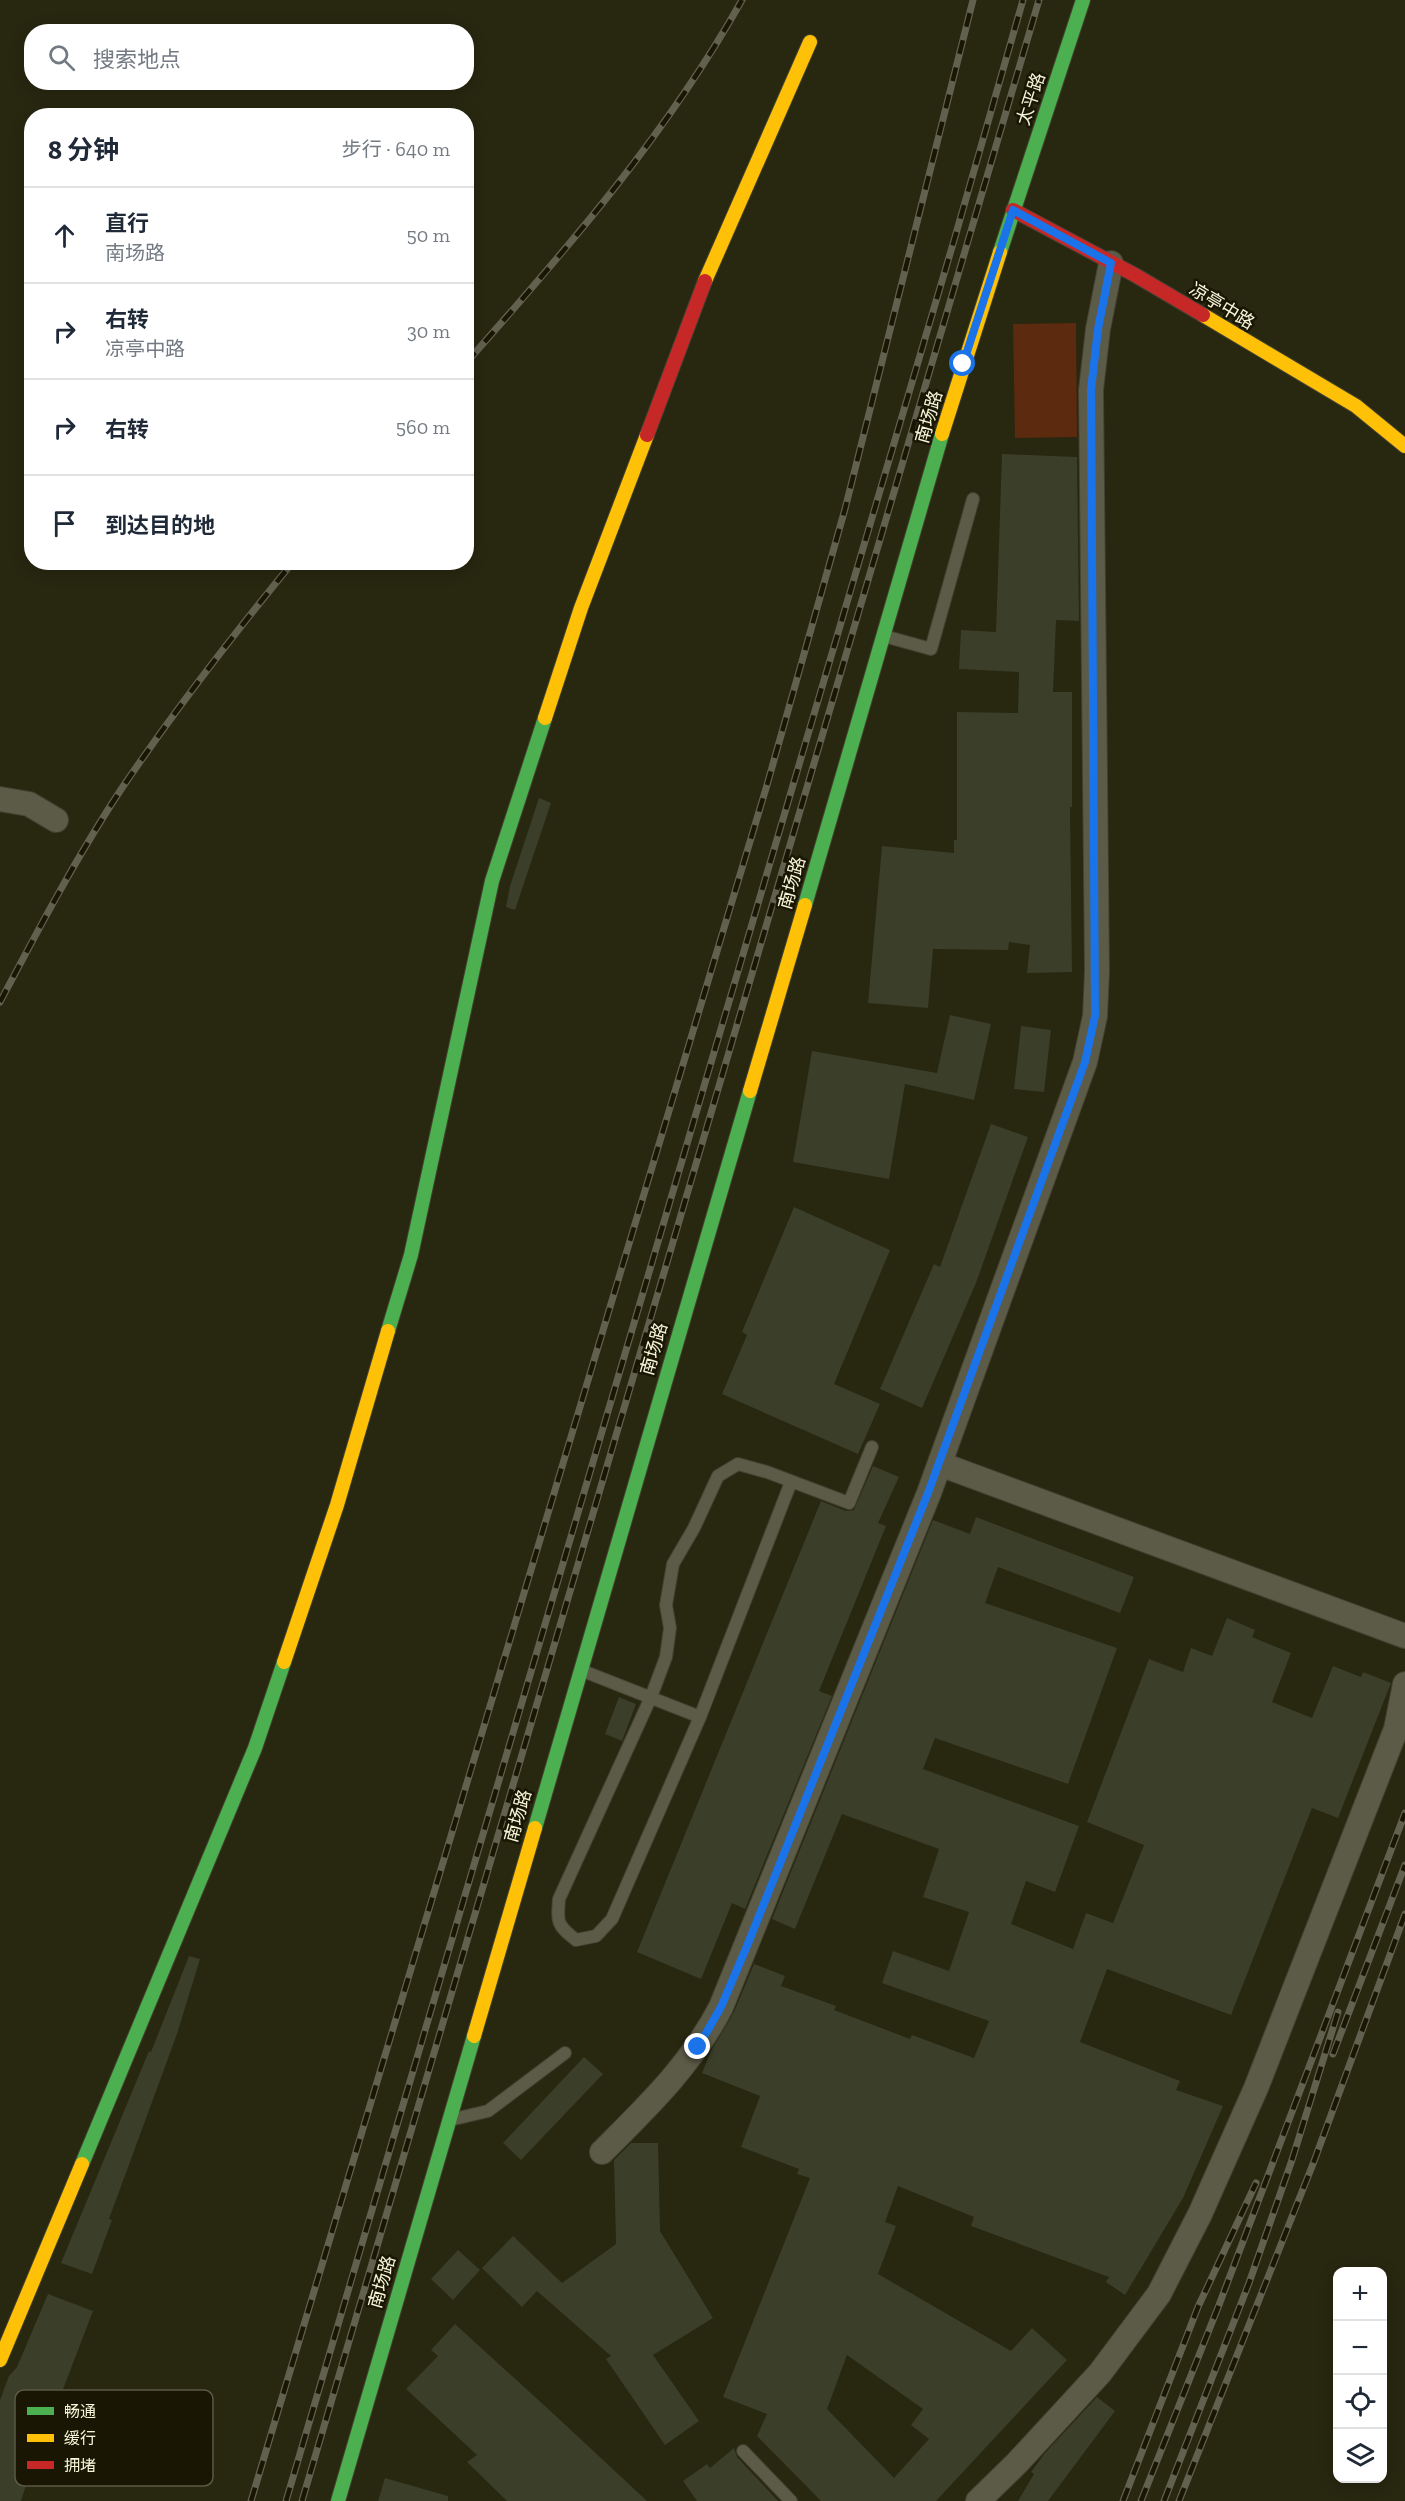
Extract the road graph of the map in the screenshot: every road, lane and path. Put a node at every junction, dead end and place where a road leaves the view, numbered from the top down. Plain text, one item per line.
1 (1083, 0) edge
2 (810, 42) dead end
3 (1013, 210) junction
4 (1111, 263) junction
5 (1405, 446) edge
6 (973, 499) dead end
7 (883, 636) junction
8 (0, 799) edge
9 (56, 820) dead end
10 (872, 1447) dead end
11 (940, 1464) junction
12 (791, 1482) junction
13 (1405, 1636) edge
14 (579, 1670) junction
15 (1405, 1684) edge
16 (651, 1697) junction
17 (700, 1717) junction
18 (565, 2053) dead end
19 (448, 2121) junction
20 (602, 2152) dead end
21 (0, 2360) edge
22 (743, 2451) dead end
23 (338, 2501) edge
24 (791, 2501) edge
25 (978, 2501) edge

1 - 3 street, 太平路
2 - 21 street
3 - 4 street, 凉亭中路
3 - 7 street, 南场路
4 - 5 street, 凉亭中路
4 - 11 street
6 - 7 lane
7 - 14 street, 南场路
8 - 9 street
10 - 12 lane
11 - 13 street
11 - 20 street
12 - 16 lane
12 - 17 lane
14 - 16 lane
14 - 19 street, 南场路
15 - 25 street
16 - 17 lane
16 - 17 lane
18 - 19 lane
19 - 23 street, 南场路
22 - 24 lane

